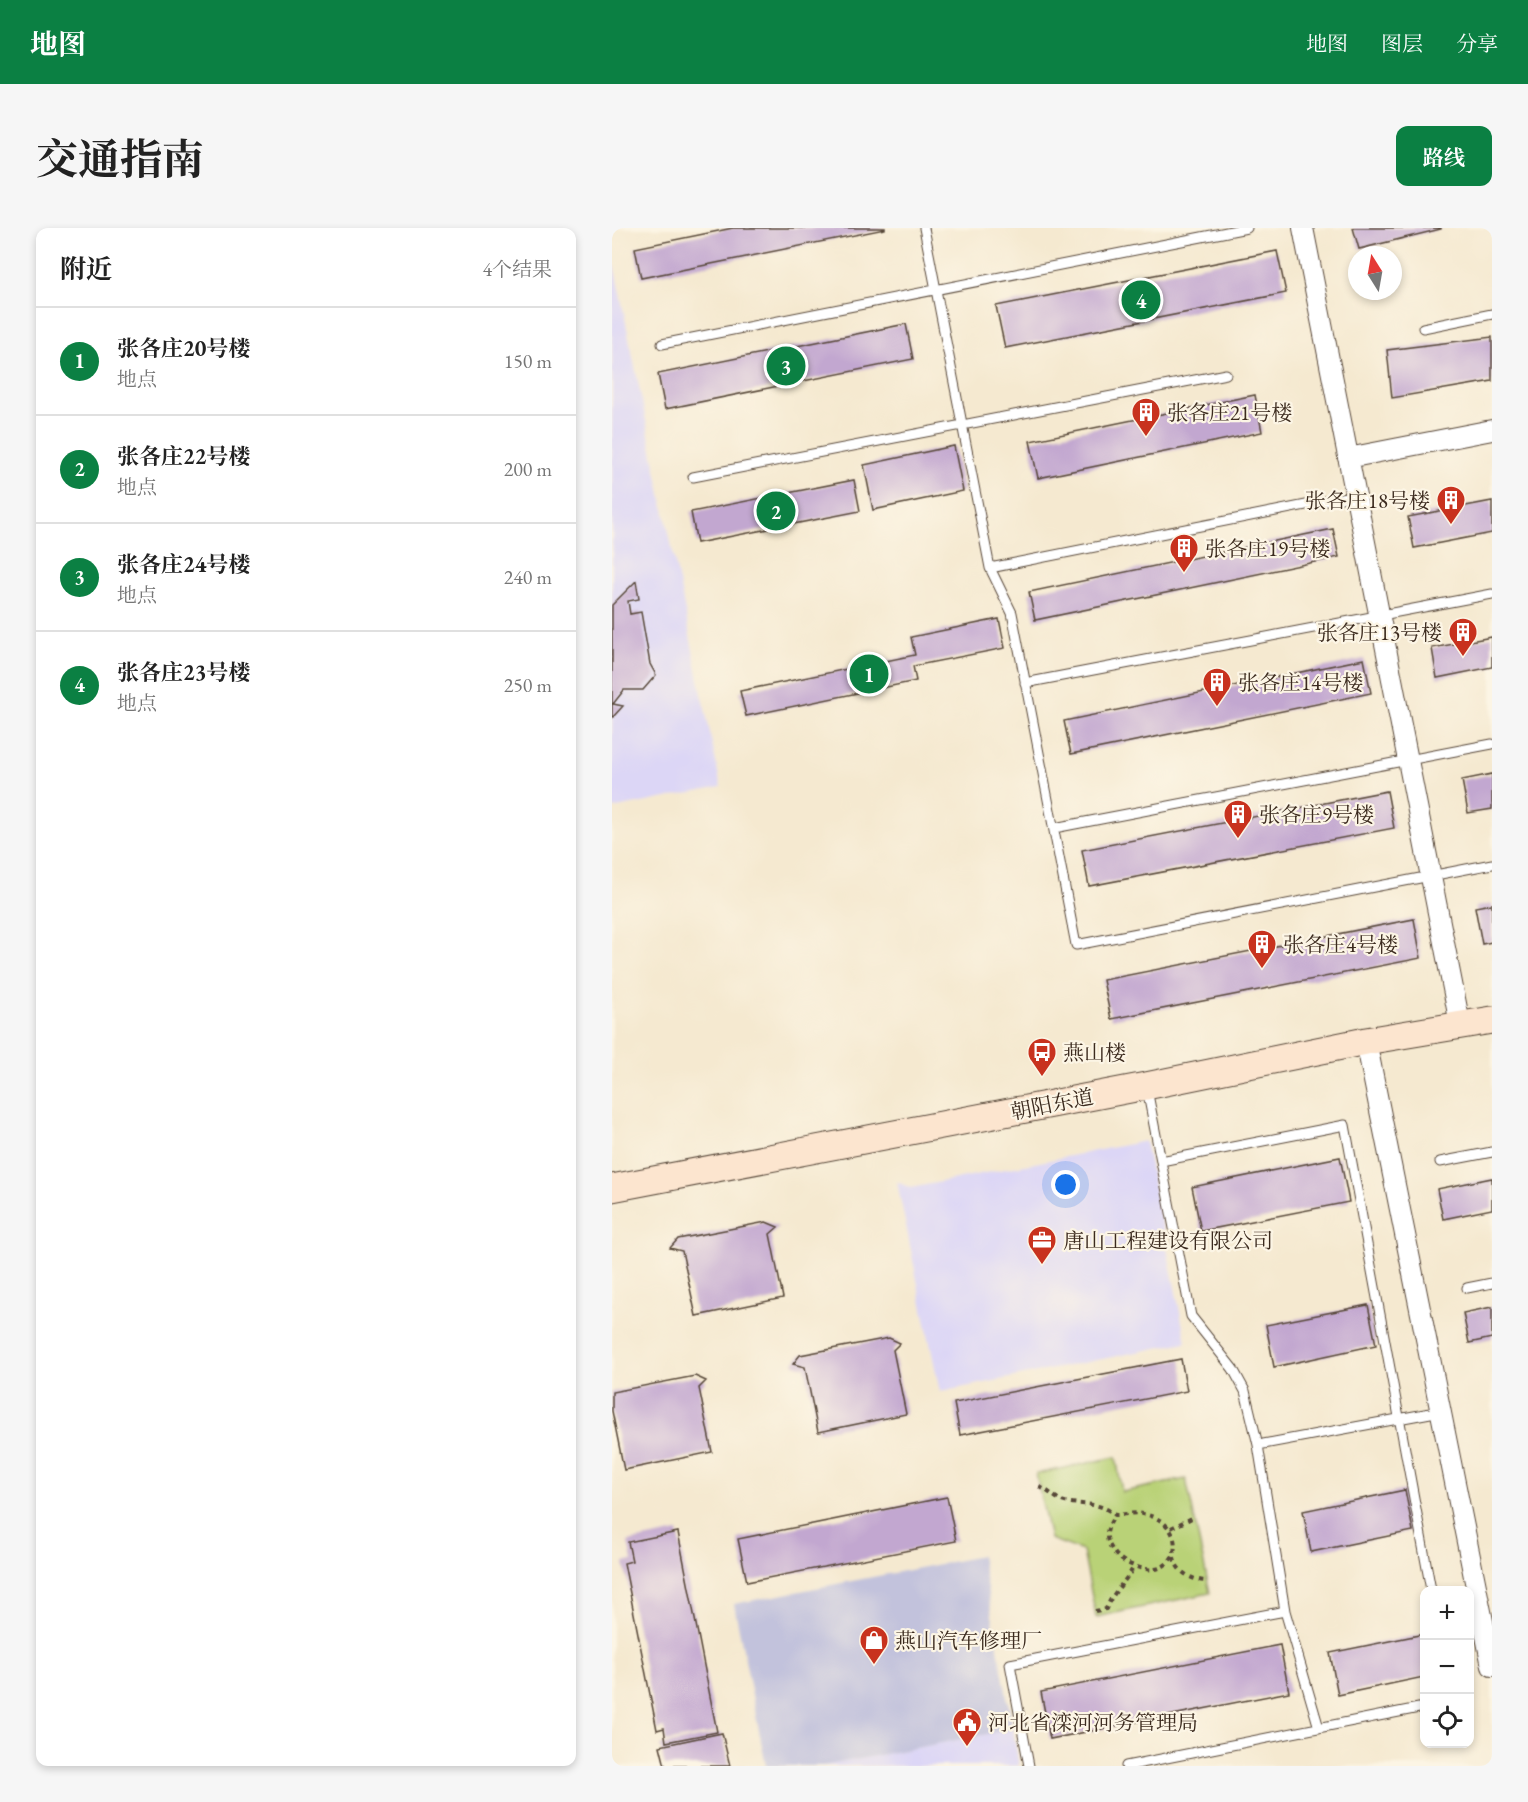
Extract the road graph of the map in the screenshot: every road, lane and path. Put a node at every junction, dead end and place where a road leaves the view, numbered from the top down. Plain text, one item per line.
1 (924, 228) edge
2 (1247, 228) edge
3 (1303, 228) edge
4 (935, 288) junction
5 (1492, 315) edge
6 (1423, 328) dead end
7 (662, 344) dead end
8 (1226, 374) dead end
9 (962, 425) junction
10 (1492, 430) edge
11 (1348, 458) junction
12 (693, 477) dead end
13 (1356, 495) junction
14 (990, 568) junction
15 (1492, 594) edge
16 (1379, 615) junction
17 (1025, 683) junction
18 (1492, 744) edge
19 (1407, 760) junction
20 (1054, 828) junction
21 (1492, 864) edge
22 (1430, 877) junction
23 (1492, 1020) edge
24 (1460, 1024) junction
25 (1366, 1041) junction
26 (1146, 1086) junction
27 (1492, 1152) edge
28 (1161, 1161) junction
29 (1440, 1162) dead end
30 (612, 1188) edge
31 (1492, 1283) edge
32 (1467, 1288) dead end
33 (1441, 1411) junction
34 (1401, 1418) junction
35 (1258, 1445) junction
36 (1040, 1487) dead end
37 (1115, 1515) junction
38 (1194, 1517) dead end
39 (1171, 1528) junction
40 (1173, 1557) junction
41 (1134, 1566) junction
42 (1207, 1581) dead end
43 (1430, 1586) edge
44 (1095, 1611) dead end
45 (1285, 1611) junction
46 (1492, 1666) edge
47 (1420, 1708) edge
48 (1319, 1728) junction
49 (1029, 1766) edge
50 (1125, 1766) edge

1 - 4 lane
2 - 4 lane
3 - 11 street
4 - 7 lane
4 - 9 lane
5 - 6 lane
8 - 9 lane
9 - 12 lane
9 - 14 lane
10 - 11 street
11 - 13 street
13 - 14 lane
13 - 16 street
14 - 17 lane
15 - 16 lane
16 - 17 lane
16 - 19 street
17 - 20 lane
18 - 19 lane
19 - 20 lane
19 - 22 street
20 - 22 lane
21 - 22 lane
22 - 24 street
23 - 24 main road, 朝阳东道
24 - 25 main road, 朝阳东道
25 - 26 main road, 朝阳东道
25 - 33 street
26 - 28 lane
26 - 30 main road, 朝阳东道
27 - 29 lane
28 - 34 lane
28 - 35 lane
31 - 32 lane
33 - 34 lane
33 - 46 street
34 - 35 lane
34 - 43 lane
35 - 45 lane
36 - 37 path
37 - 39 path
37 - 41 path
38 - 39 path
39 - 40 path
40 - 41 path
40 - 42 path
41 - 44 path
45 - 48 lane
45 - 49 lane
47 - 48 lane
48 - 50 lane

